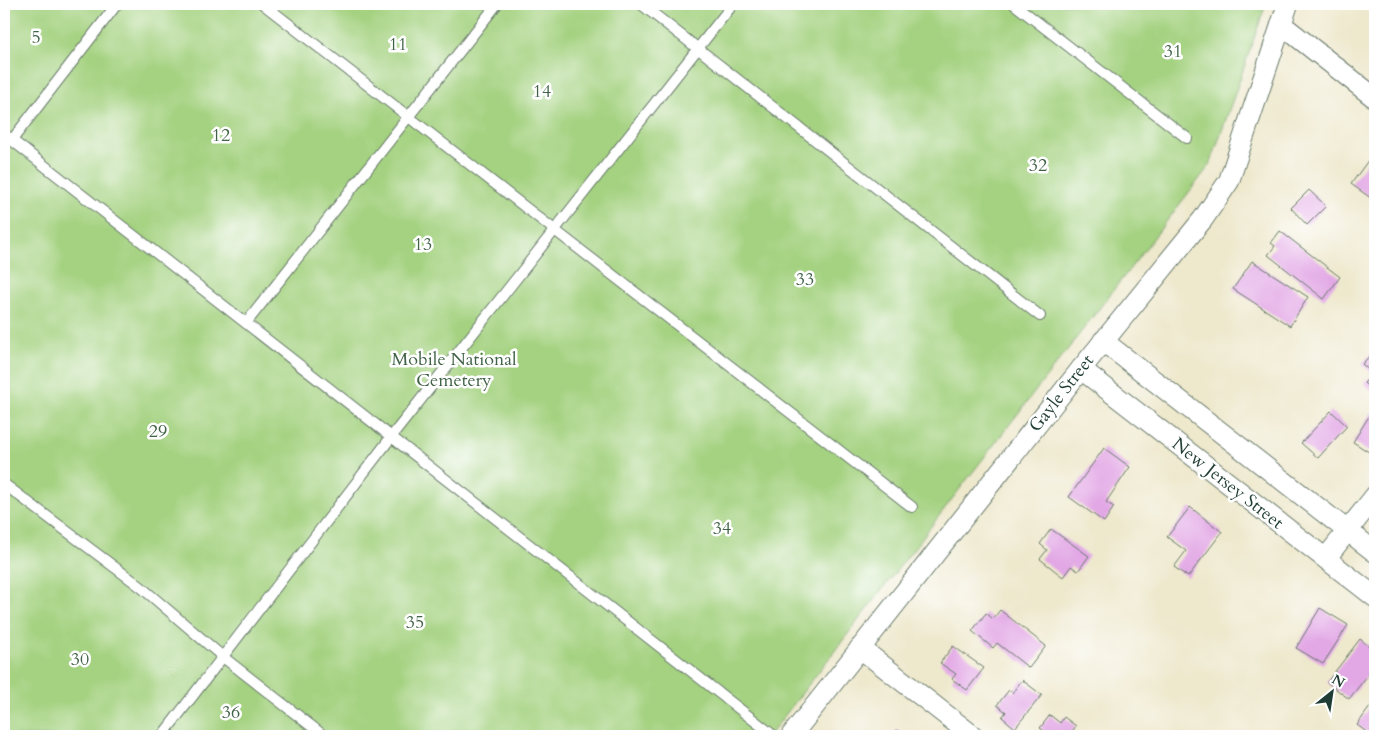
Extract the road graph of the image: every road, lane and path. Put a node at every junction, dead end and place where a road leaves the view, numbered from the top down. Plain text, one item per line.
1 (117, 4) edge
2 (263, 4) edge
3 (497, 4) edge
4 (641, 4) edge
5 (733, 4) edge
6 (1014, 4) edge
7 (1288, 4) edge
8 (1282, 24) junction
9 (698, 48) junction
10 (1375, 98) edge
11 (410, 117) junction
12 (8, 137) edge
13 (1187, 138) dead end
14 (556, 229) junction
15 (1040, 316) dead end
16 (246, 322) junction
17 (1103, 341) junction
18 (1081, 368) junction
19 (392, 436) junction
20 (4, 484) edge
21 (1375, 496) edge
22 (912, 507) dead end
23 (1348, 531) junction
24 (1375, 552) edge
25 (1326, 558) junction
26 (1375, 596) edge
27 (860, 648) junction
28 (223, 657) junction
29 (162, 736) edge
30 (324, 736) edge
31 (774, 736) edge
32 (791, 736) edge
33 (973, 736) edge

1 - 12 lane
2 - 11 lane
3 - 11 lane
4 - 9 lane
5 - 9 lane
6 - 13 lane
7 - 8 street, Gayle Street
8 - 10 street
8 - 17 street, Gayle Street
9 - 14 lane
9 - 15 lane
11 - 14 lane
11 - 16 lane
12 - 16 lane
14 - 19 lane
14 - 22 lane
16 - 19 lane
17 - 18 street, Gayle Street
17 - 23 street, New Jersey Street
18 - 25 street, New Jersey Street
18 - 27 street, Gayle Street
19 - 28 lane
19 - 31 lane
20 - 28 lane
21 - 23 street
23 - 24 street, New Jersey Street
23 - 25 street
25 - 26 street, New Jersey Street
27 - 32 street, Gayle Street
27 - 33 street
28 - 29 lane
28 - 30 lane

